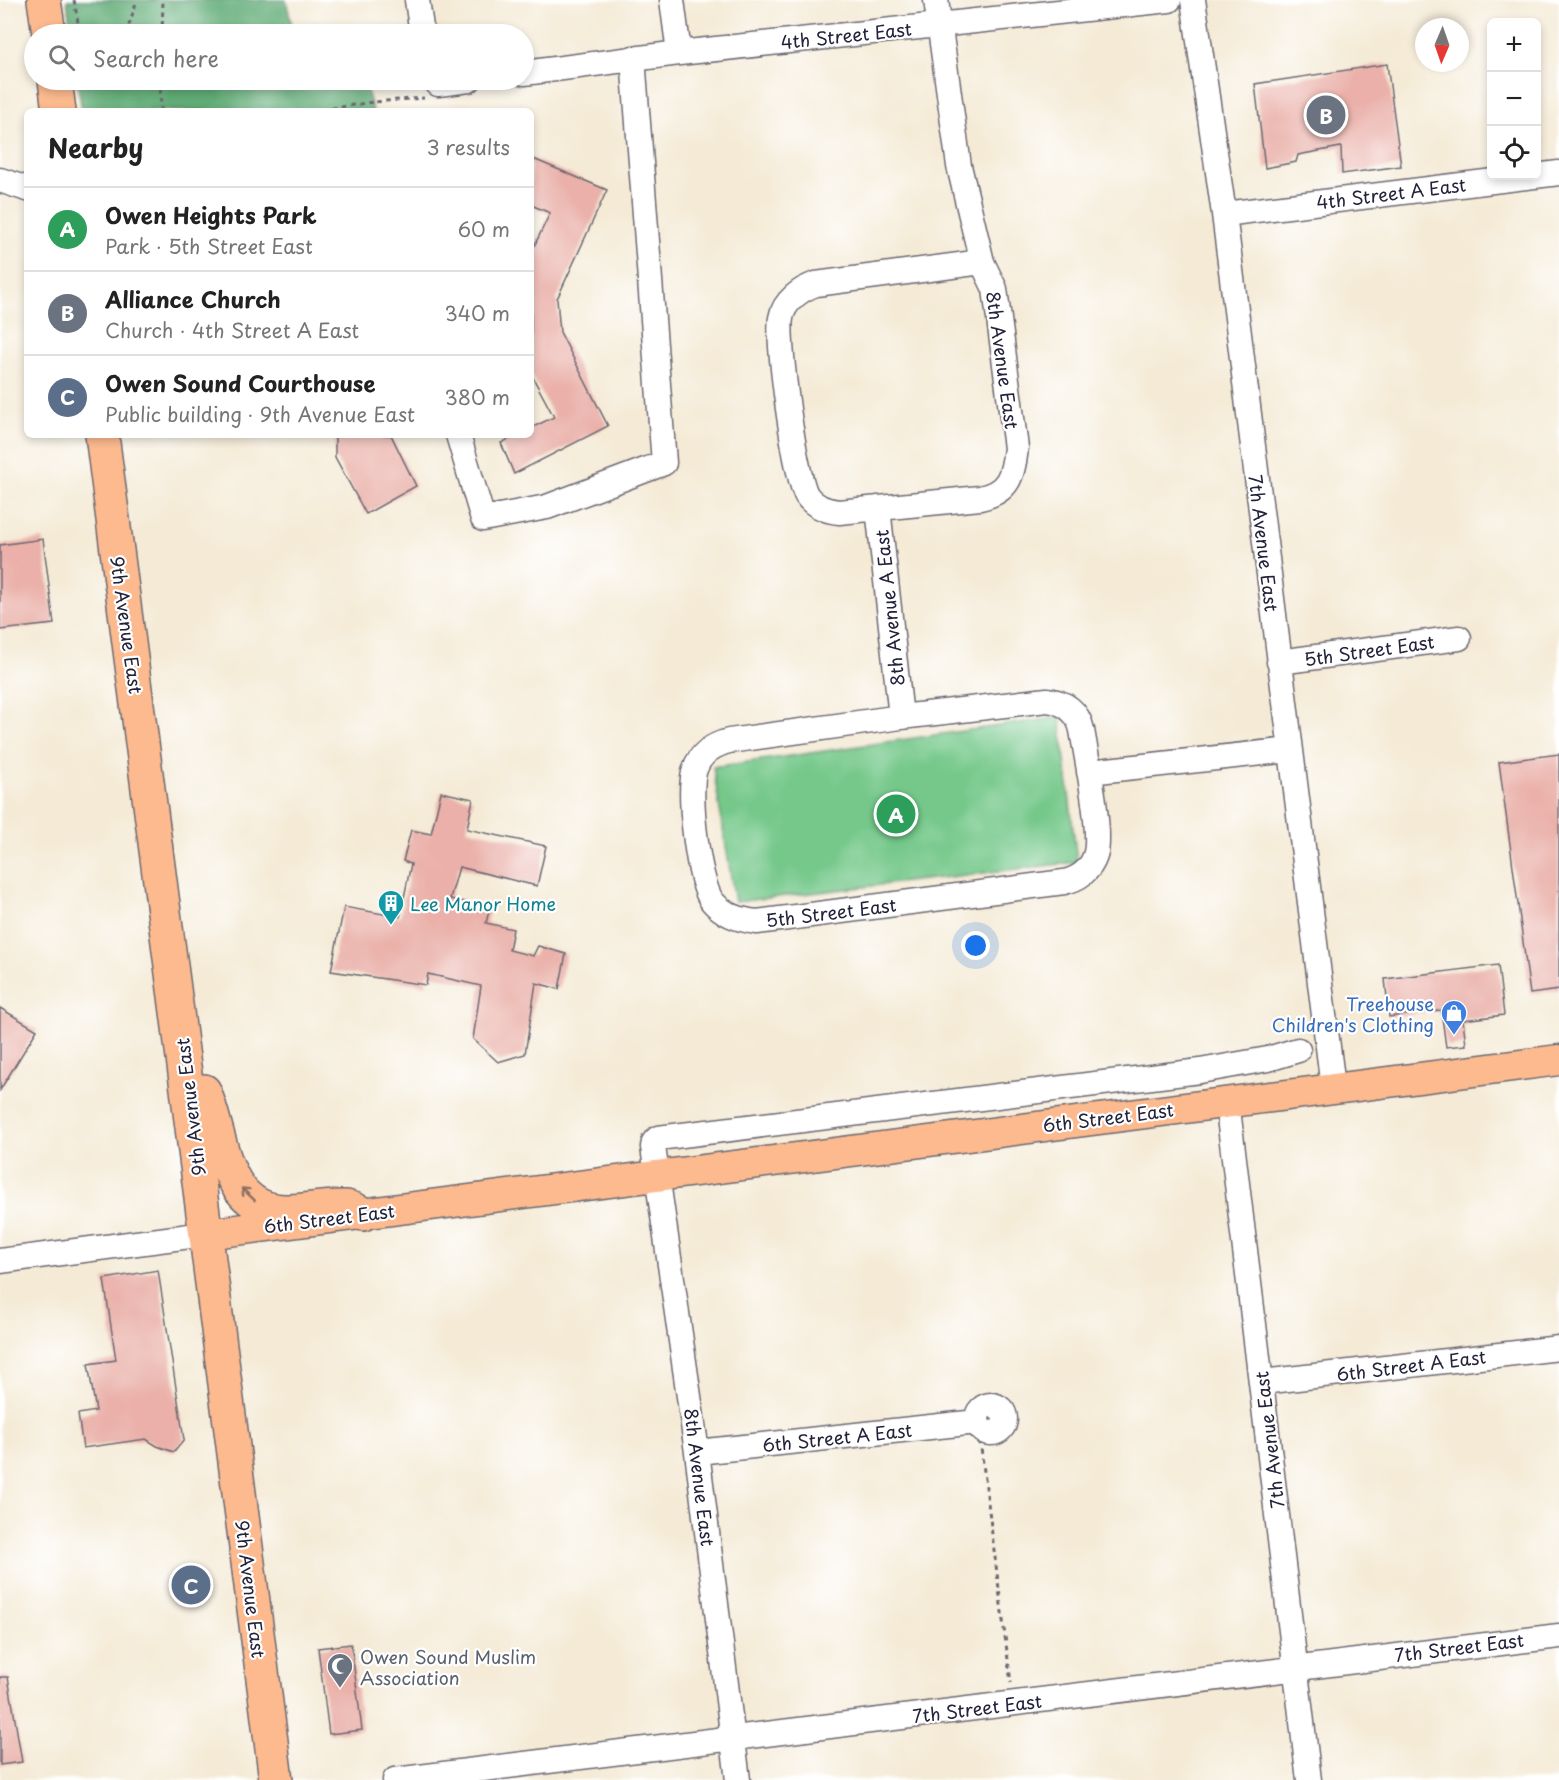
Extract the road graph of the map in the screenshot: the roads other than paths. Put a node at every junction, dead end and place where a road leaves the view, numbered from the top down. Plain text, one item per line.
1 (44, 0) edge
2 (417, 0) edge
3 (672, 0) edge
4 (936, 0) edge
5 (1169, 0) edge
6 (1193, 0) edge
7 (48, 24) edge
8 (421, 24) edge
9 (939, 25) junction
10 (679, 53) junction
11 (633, 58) junction
12 (534, 71) edge
13 (56, 90) edge
14 (59, 108) edge
15 (1559, 173) edge
16 (0, 180) edge
17 (24, 188) edge
18 (1224, 214) junction
19 (982, 262) junction
20 (102, 438) edge
21 (459, 438) edge
22 (878, 508) junction
23 (1459, 638) dead end
24 (1279, 662) junction
25 (901, 717) junction
26 (1290, 750) junction
27 (1089, 772) junction
28 (182, 1040) junction
29 (1298, 1050) dead end
30 (1559, 1060) edge
31 (1124, 1081) junction
32 (1333, 1087) junction
33 (1227, 1101) junction
34 (937, 1104) junction
35 (1129, 1114) junction
36 (941, 1138) junction
37 (658, 1175) junction
38 (363, 1214) junction
39 (205, 1234) junction
40 (0, 1261) edge
41 (1559, 1348) edge
42 (1262, 1382) junction
43 (977, 1431) road end
44 (697, 1452) junction
45 (1559, 1636) edge
46 (1295, 1667) junction
47 (733, 1740) junction
48 (276, 1780) edge
49 (395, 1780) edge
50 (738, 1780) edge
51 (1309, 1780) edge

1 - 7 highway
2 - 8 street
3 - 10 street
4 - 9 street, 8th Avenue East
5 - 9 street, 4th Street East
6 - 18 street, 7th Avenue East
9 - 10 street, 4th Street East
9 - 19 street, 8th Avenue East
10 - 11 street, 4th Street East
11 - 12 street, 4th Street East
11 - 21 street
13 - 14 highway
15 - 18 street, 4th Street A East
16 - 17 street
18 - 24 street, 7th Avenue East
19 - 22 street, 8th Avenue East
19 - 22 street, 8th Avenue A East
20 - 28 highway, 9th Avenue East
22 - 25 street, 8th Avenue A East
23 - 24 street, 5th Street East
24 - 26 street, 7th Avenue East
25 - 27 street, 5th Street East
25 - 27 street, 5th Street East
26 - 27 street
26 - 32 street, 7th Avenue East
38 -> 28 highway
28 - 39 highway, 9th Avenue East
29 - 31 street, 6th Street East
30 - 32 main road, 6th Street East
31 - 34 street, 6th Street East
31 - 35 street
32 - 33 main road, 6th Street East
33 - 35 main road, 6th Street East
33 - 42 street, 7th Avenue East
34 - 36 street
34 - 37 street, 6th Street East
35 - 36 main road, 6th Street East
36 - 37 main road, 6th Street East
37 - 38 main road, 6th Street East
37 - 44 street, 8th Avenue East
38 - 39 main road, 6th Street East
39 - 40 street, 6th Street East
39 - 48 highway, 9th Avenue East
41 - 42 street, 6th Street A East
42 - 46 street, 7th Avenue East
43 - 44 street, 6th Street A East
44 - 47 street, 8th Avenue East
45 - 46 street, 7th Street East
46 - 47 street, 7th Street East
46 - 51 street, 7th Avenue East
47 - 49 street, 7th Street East
47 - 50 street, 8th Avenue East

